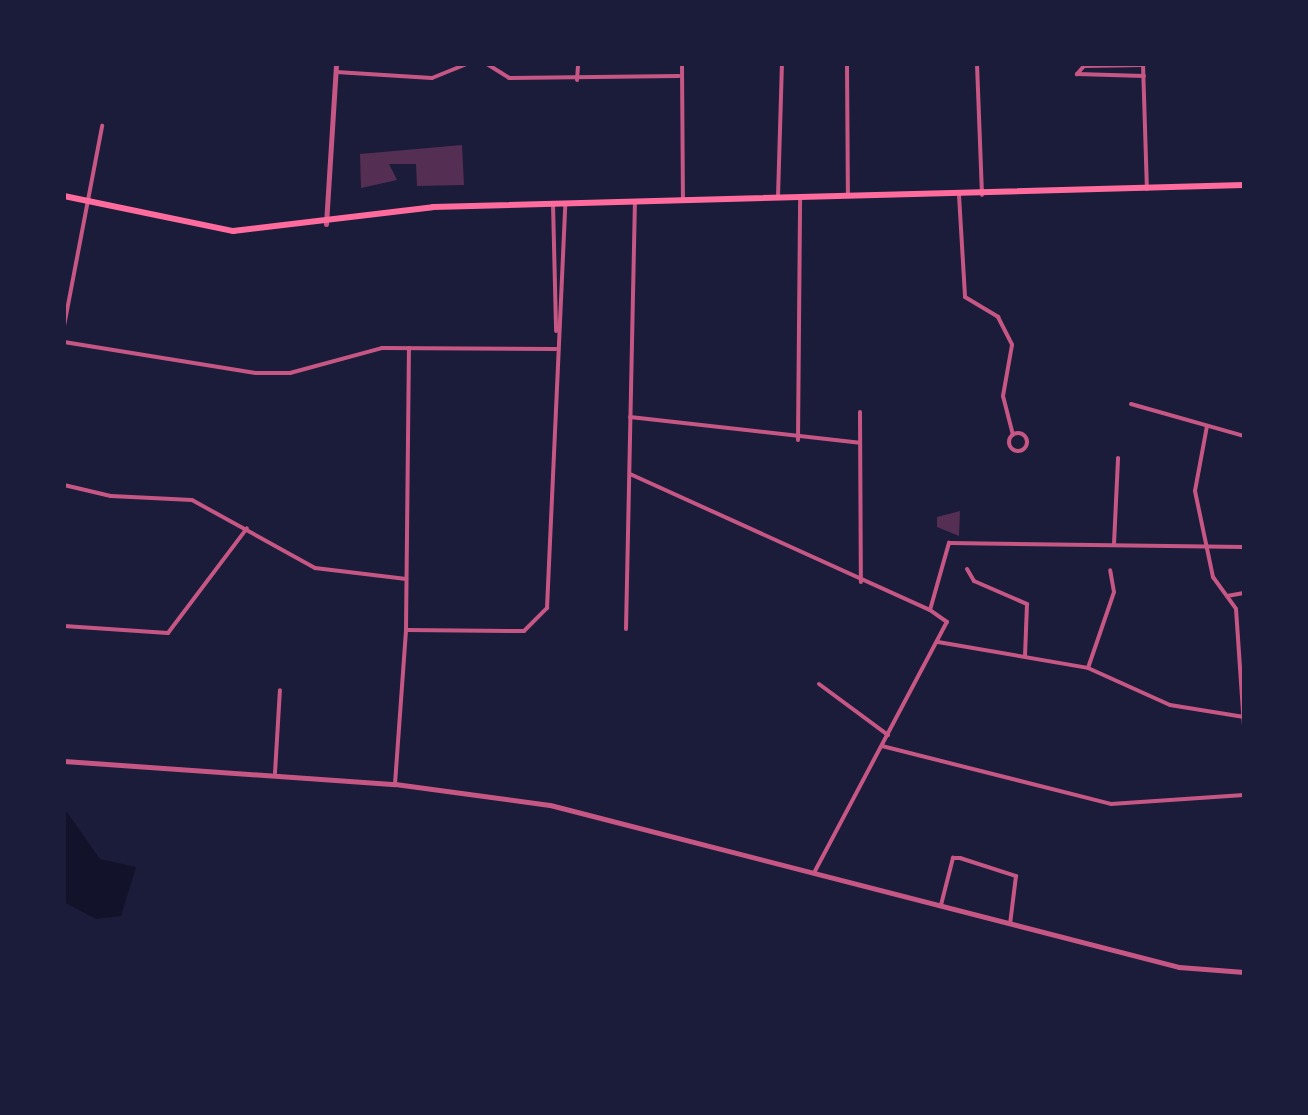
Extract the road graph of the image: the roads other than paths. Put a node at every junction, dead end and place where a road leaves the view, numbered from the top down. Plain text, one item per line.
1 (336, 64) edge
2 (467, 64) edge
3 (487, 64) edge
4 (578, 64) edge
5 (682, 64) edge
6 (782, 64) edge
7 (847, 64) edge
8 (977, 64) edge
9 (1143, 64) edge
10 (336, 72) junction
11 (679, 76) junction
12 (1144, 76) junction
13 (577, 80) junction
14 (102, 126) dead end
15 (1244, 185) edge
16 (1147, 189) junction
17 (959, 195) junction
18 (982, 195) junction
19 (64, 196) edge
20 (800, 196) junction
21 (848, 196) junction
22 (778, 197) junction
23 (683, 201) junction
24 (86, 202) junction
25 (635, 202) junction
26 (553, 204) junction
27 (565, 204) junction
28 (326, 224) junction
29 (64, 326) edge
30 (557, 334) junction
31 (64, 342) edge
32 (409, 348) junction
33 (556, 349) junction
34 (1131, 404) dead end
35 (860, 412) dead end
36 (630, 417) junction
37 (1207, 426) junction
38 (1013, 435) junction
39 (1244, 436) edge
40 (798, 440) junction
41 (860, 443) junction
42 (1118, 458) dead end
43 (630, 474) junction
44 (64, 485) edge
45 (247, 528) junction
46 (1114, 544) junction
47 (1244, 547) edge
48 (1210, 549) junction
49 (967, 569) dead end
50 (1110, 570) dead end
51 (406, 579) junction
52 (861, 583) junction
53 (1244, 593) edge
54 (1227, 596) junction
55 (930, 610) junction
56 (64, 626) edge
57 (626, 629) dead end
58 (406, 630) junction
59 (938, 642) junction
60 (1242, 653) edge
61 (1025, 656) junction
62 (1088, 668) junction
63 (819, 684) dead end
64 (280, 690) dead end
65 (1244, 717) edge
66 (1244, 725) edge
67 (888, 735) junction
68 (882, 746) junction
69 (64, 761) edge
70 (275, 773) junction
71 (395, 784) junction
72 (1244, 795) edge
73 (815, 871) junction
74 (941, 905) junction
75 (1010, 924) junction
76 (1244, 972) edge

1 - 10 street
2 - 10 street
3 - 13 street
4 - 13 street
5 - 11 street
6 - 22 street
7 - 21 street
8 - 18 street
9 - 12 street
9 - 12 street
10 - 28 street
11 - 13 street
11 - 23 street
12 - 16 street
14 - 24 street
15 - 16 main road
16 - 18 main road
17 - 18 main road
17 - 21 main road
17 - 38 street
19 - 24 main road
20 - 21 main road
20 - 22 main road
20 - 40 street
22 - 23 main road
23 - 25 main road
24 - 28 main road
24 - 29 street
25 - 27 main road
25 - 36 street
26 - 27 main road
26 - 28 main road
26 - 30 street
27 - 30 street
30 - 33 street
31 - 32 street
32 - 33 street
32 - 51 street
33 - 58 street
34 - 37 street
35 - 41 street
36 - 40 street
36 - 43 street
37 - 39 street
37 - 48 street
38 - 38 street
40 - 41 street
41 - 52 street
42 - 46 street
43 - 52 street
43 - 57 street
44 - 45 street
45 - 51 street
45 - 56 street
46 - 48 street
46 - 55 street
47 - 48 street
48 - 54 street
49 - 61 street
50 - 62 street
51 - 58 street
52 - 55 street
53 - 54 street
54 - 60 street
55 - 59 street
58 - 71 street
59 - 61 street
59 - 67 street
60 - 65 street
61 - 62 street
62 - 65 street
63 - 67 street
64 - 70 street
65 - 66 street
67 - 68 street
68 - 72 street
68 - 73 street
69 - 70 street
70 - 71 street
71 - 73 street
73 - 74 street
74 - 75 street
74 - 75 street
75 - 76 street

